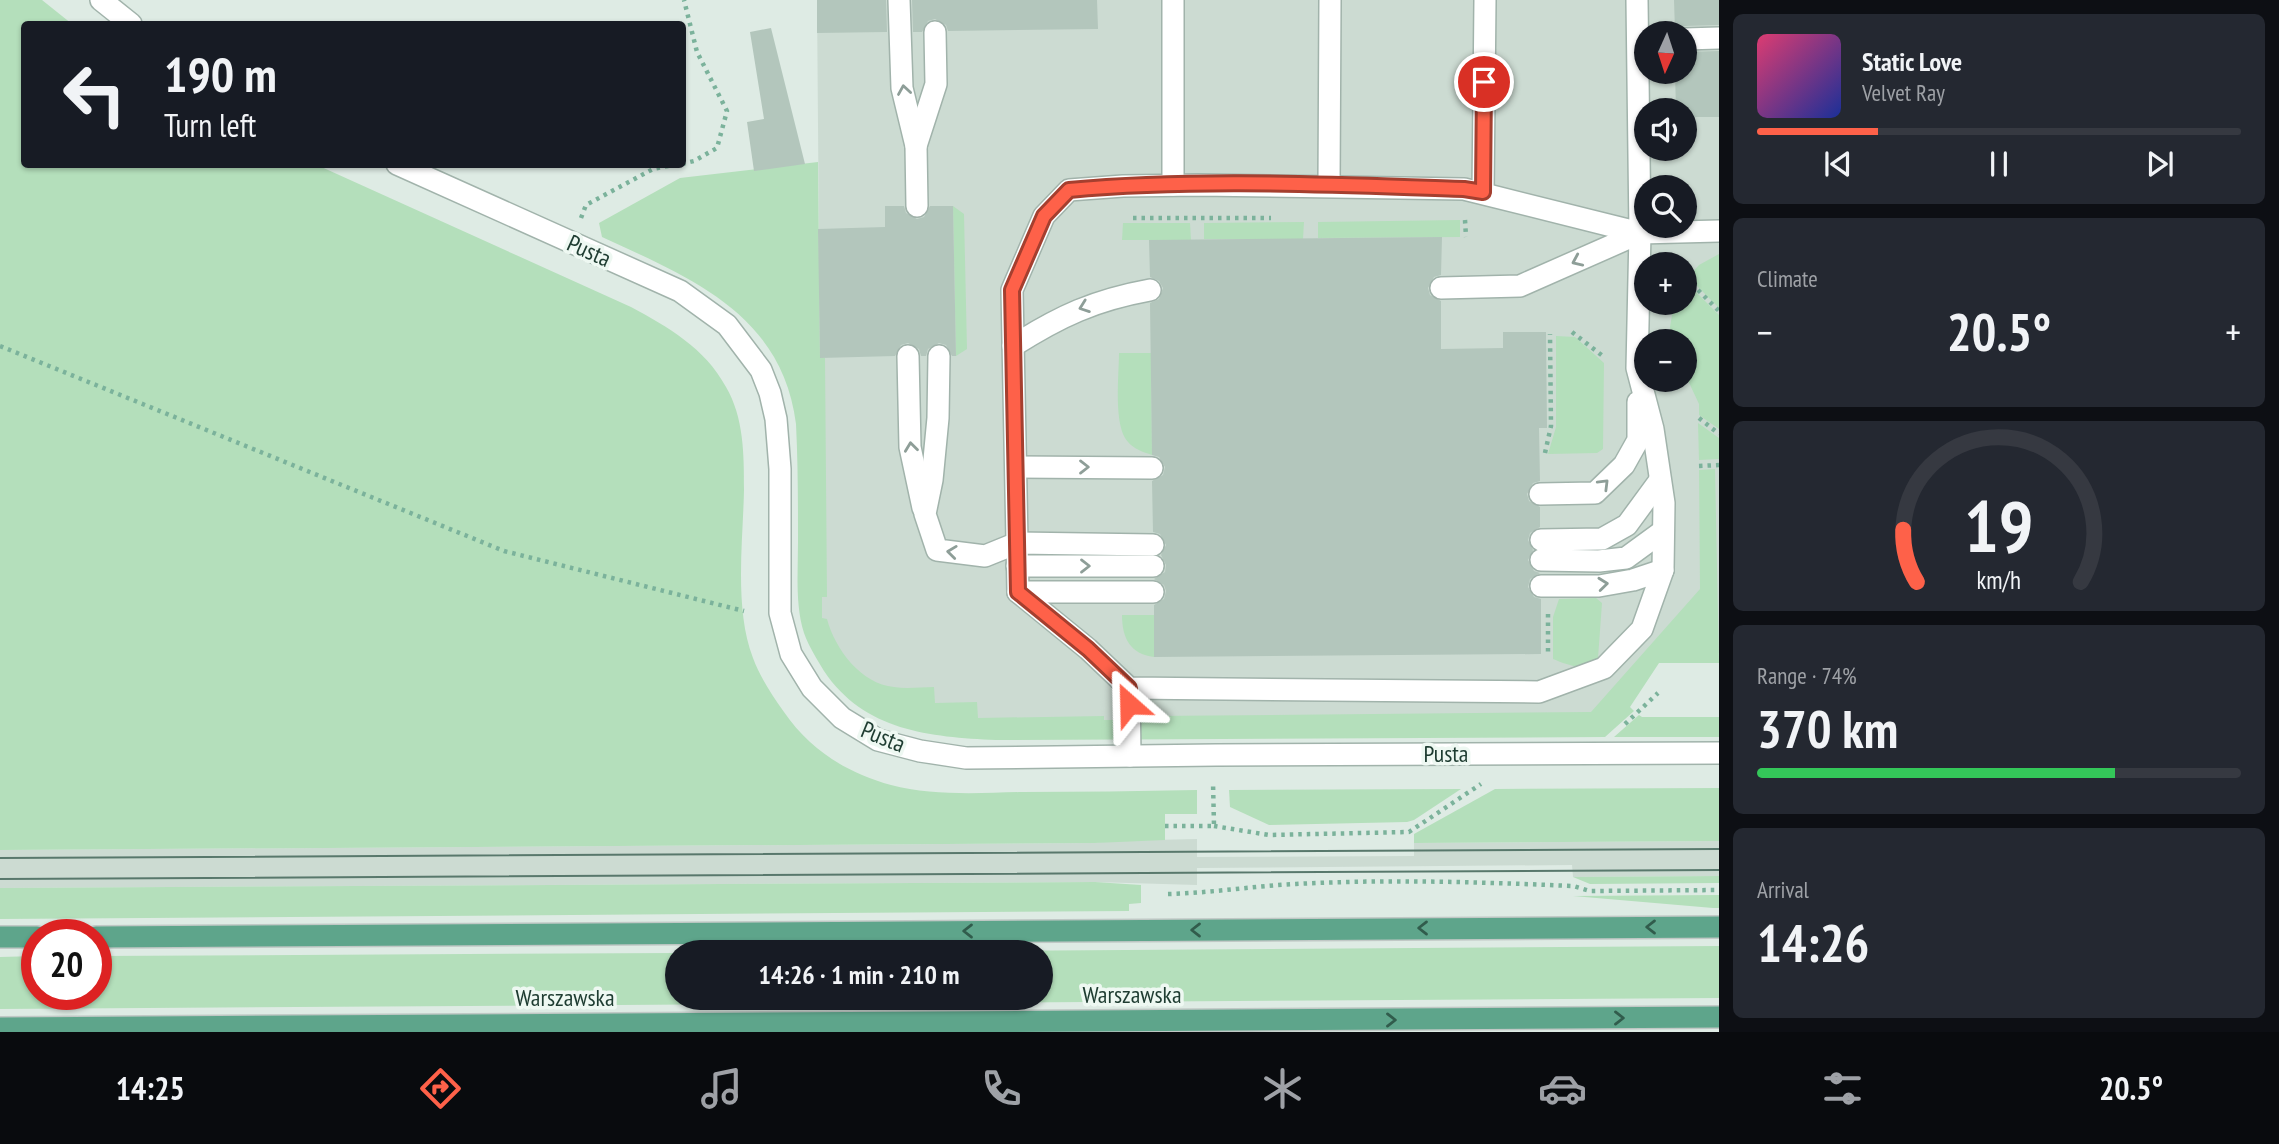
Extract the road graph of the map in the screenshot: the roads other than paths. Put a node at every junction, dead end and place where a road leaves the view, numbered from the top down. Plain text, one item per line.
1 (101, 0) edge
2 (900, 0) edge
3 (1173, 0) edge
4 (1330, 0) edge
5 (1485, 0) edge
6 (1637, 0) edge
7 (127, 21) edge
8 (1640, 21) edge
9 (935, 32) dead end
10 (1719, 38) edge
11 (1698, 39) edge
12 (1642, 84) edge
13 (916, 146) junction
14 (406, 168) edge
15 (1641, 175) edge
16 (1173, 185) junction
17 (1329, 185) junction
18 (1483, 192) junction
19 (917, 206) dead end
20 (1634, 231) edge
21 (1719, 231) edge
22 (1697, 232) edge
23 (1634, 236) edge
24 (1640, 238) edge
25 (1441, 288) dead end
26 (1150, 290) dead end
27 (1638, 329) edge
28 (1013, 346) junction
29 (908, 356) dead end
30 (939, 356) dead end
31 (1637, 392) edge
32 (1643, 392) edge
33 (1016, 467) junction
34 (1152, 468) dead end
35 (1660, 480) junction
36 (1540, 494) dead end
37 (925, 514) junction
38 (1663, 531) junction
39 (1017, 543) junction
40 (1017, 566) junction
41 (1663, 570) junction
42 (1541, 586) dead end
43 (1018, 592) junction
44 (1153, 592) dead end
45 (1129, 688) junction
46 (1719, 753) edge
47 (1130, 756) junction
48 (1719, 926) edge
49 (0, 937) edge
50 (21, 937) edge
51 (112, 937) edge
52 (1719, 1017) edge
53 (0, 1028) edge

1 - 7 street
13 -> 2 street
3 - 16 street
4 - 17 street
5 - 18 street
6 - 8 street
9 - 13 street
10 - 11 street
12 - 15 street
13 - 19 street
14 - 47 street, Pusta
16 - 17 street
16 - 28 street
17 - 18 street
18 - 20 street
21 - 22 street
23 -> 25 street
24 - 27 street
26 -> 28 street
28 - 33 street
37 -> 29 street
30 - 37 street
36 -> 31 street
32 - 35 street
33 -> 34 street
33 - 39 street
35 - 38 street
35 - 38 street
39 -> 37 street
38 - 41 street
39 - 40 street
40 -> 39 street
40 - 43 street
42 -> 41 street
41 - 45 street
43 - 44 street
43 - 45 street
45 - 47 street
46 - 47 street, Pusta
48 -> 51 main road
49 - 50 main road
53 -> 52 main road, Warszawska

